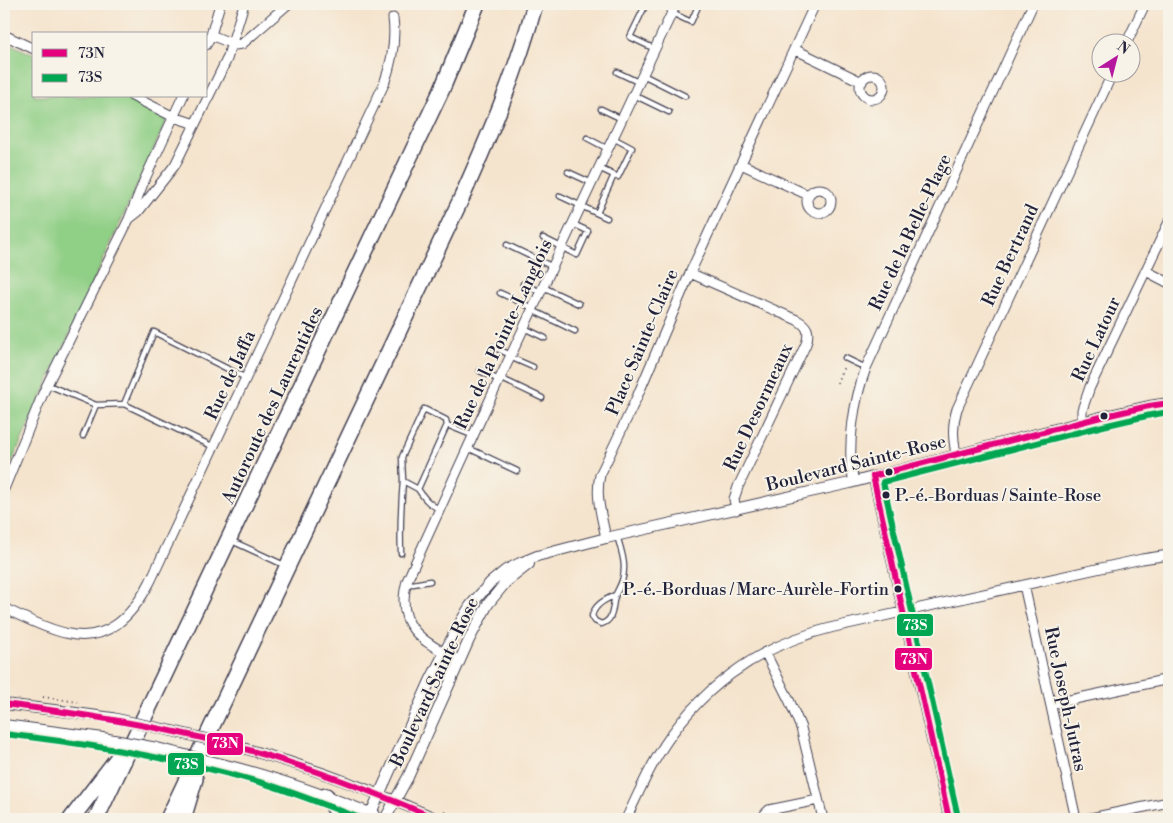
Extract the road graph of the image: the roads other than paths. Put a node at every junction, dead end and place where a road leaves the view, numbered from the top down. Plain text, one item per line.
1 (220, 4) edge
2 (244, 4) edge
3 (288, 4) edge
4 (477, 4) edge
5 (535, 4) edge
6 (646, 4) edge
7 (676, 4) edge
8 (699, 4) edge
9 (815, 4) edge
10 (1033, 4) edge
11 (1145, 4) edge
12 (672, 13) junction
13 (394, 18) dead end
14 (1132, 32) edge
15 (4, 34) edge
16 (211, 35) junction
17 (208, 41) edge
18 (231, 44) junction
19 (32, 48) edge
20 (655, 49) junction
21 (794, 49) junction
22 (617, 72) dead end
23 (641, 79) junction
24 (862, 82) dead end
25 (1108, 82) edge
26 (634, 95) junction
27 (685, 96) dead end
28 (136, 98) edge
29 (182, 98) edge
30 (208, 98) edge
31 (208, 98) edge
32 (601, 108) dead end
33 (669, 112) dead end
34 (174, 117) junction
35 (622, 119) junction
36 (195, 124) junction
37 (587, 138) dead end
38 (614, 138) junction
39 (608, 149) junction
40 (741, 164) junction
41 (599, 168) junction
42 (568, 172) dead end
43 (614, 175) junction
44 (592, 183) junction
45 (808, 195) dead end
46 (560, 196) dead end
47 (581, 206) junction
48 (597, 213) junction
49 (607, 218) dead end
50 (129, 219) junction
51 (1169, 222) edge
52 (573, 224) junction
53 (543, 238) dead end
54 (507, 245) dead end
55 (562, 248) junction
56 (553, 267) junction
57 (1146, 271) junction
58 (690, 273) junction
59 (1169, 283) edge
60 (523, 284) dead end
61 (542, 290) junction
62 (500, 293) dead end
63 (579, 304) dead end
64 (533, 309) junction
65 (524, 328) junction
66 (575, 331) dead end
67 (545, 338) dead end
68 (492, 347) dead end
69 (511, 356) junction
70 (845, 358) dead end
71 (533, 367) dead end
72 (866, 368) junction
73 (480, 371) dead end
74 (246, 378) junction
75 (500, 379) junction
76 (48, 385) junction
77 (542, 398) dead end
78 (1169, 403) edge
79 (124, 404) junction
80 (96, 405) junction
81 (1082, 422) junction
82 (447, 424) junction
83 (83, 436) dead end
84 (474, 436) junction
85 (214, 447) junction
86 (468, 448) junction
87 (956, 454) junction
88 (517, 471) dead end
89 (873, 476) junction
90 (404, 481) junction
91 (854, 482) junction
92 (4, 489) edge
93 (418, 489) junction
94 (440, 509) junction
95 (736, 510) junction
96 (617, 536) junction
97 (606, 538) junction
98 (229, 540) junction
99 (401, 553) dead end
100 (550, 553) junction
101 (1169, 555) edge
102 (287, 567) junction
103 (430, 581) dead end
104 (407, 583) junction
105 (1024, 585) junction
106 (616, 595) junction
107 (4, 608) edge
108 (903, 612) junction
109 (765, 652) junction
110 (445, 653) junction
111 (460, 661) junction
112 (1169, 679) edge
113 (4, 704) edge
114 (1050, 704) junction
115 (4, 725) edge
116 (140, 728) junction
117 (208, 734) junction
118 (326, 796) junction
119 (388, 797) junction
120 (818, 800) junction
121 (1169, 802) edge
122 (379, 818) edge
123 (71, 819) edge
124 (96, 819) edge
125 (168, 819) edge
126 (184, 819) edge
127 (342, 819) edge
128 (437, 819) edge
129 (626, 819) edge
130 (762, 819) edge
131 (823, 819) edge
132 (949, 819) edge
133 (1076, 819) edge
134 (1086, 819) edge

1 - 16 street
2 - 18 street
3 - 18 street
4 - 98 highway, Autoroute des Laurentides
5 - 102 highway
6 - 20 lane
7 - 12 street, Rue de la Pointe-Langlois
8 - 12 lane
9 - 21 street, Place Sainte-Claire
10 - 72 street, Rue de la Belle-Plage
11 - 14 street
12 - 20 street, Rue de la Pointe-Langlois
13 - 74 street, Rue de Jaffa
15 - 19 street
16 - 17 street
16 - 18 street
18 - 31 street
20 - 23 street, Rue de la Pointe-Langlois
21 - 24 street
21 - 40 street, Place Sainte-Claire
22 - 23 lane
23 - 26 street, Rue de la Pointe-Langlois
23 - 27 lane
25 - 87 street, Rue Bertrand
26 - 33 lane
26 - 35 street, Rue de la Pointe-Langlois
28 - 34 street
29 - 34 street
30 - 36 street
32 - 35 lane
34 - 36 street
34 - 50 street
35 - 38 street, Rue de la Pointe-Langlois
36 - 50 street
37 - 39 lane
38 - 39 street, Rue de la Pointe-Langlois
38 - 43 lane
39 - 41 street, Rue de la Pointe-Langlois
40 - 45 street
40 - 58 street, Place Sainte-Claire
41 - 43 lane
41 - 44 street, Rue de la Pointe-Langlois
42 - 44 lane
43 - 48 lane
44 - 47 street, Rue de la Pointe-Langlois
46 - 47 lane
47 - 48 lane
47 - 52 street, Rue de la Pointe-Langlois
48 - 49 lane
50 - 76 street
51 - 57 street, Rue Latour
52 - 55 street, Rue de la Pointe-Langlois
52 - 55 lane
53 - 55 lane
54 - 56 lane
55 - 56 street, Rue de la Pointe-Langlois
56 - 61 street, Rue de la Pointe-Langlois
57 - 59 street
57 - 81 street, Rue Latour
58 - 95 street, Rue Desormeaux
58 - 97 street, Place Sainte-Claire
60 - 61 lane
61 - 63 lane
61 - 64 street, Rue de la Pointe-Langlois
62 - 64 lane
64 - 65 street, Rue de la Pointe-Langlois
64 - 66 lane
65 - 67 lane
65 - 69 street, Rue de la Pointe-Langlois
68 - 69 lane
69 - 71 lane
69 - 75 street, Rue de la Pointe-Langlois
70 - 72 lane
72 - 91 street, Rue de la Belle-Plage
73 - 75 lane
74 - 79 lane
74 - 85 street, Rue de Jaffa
75 - 77 lane
75 - 84 street, Rue de la Pointe-Langlois
76 - 80 lane
76 - 92 street
78 - 81 street, Boulevard Sainte-Rose
79 - 80 lane
79 - 85 lane
80 - 83 lane
81 - 87 street, Boulevard Sainte-Rose
82 - 84 lane
82 - 90 lane
82 - 93 lane
84 - 86 street, Rue de la Pointe-Langlois
85 - 107 street, Rue de Jaffa
86 - 88 lane
86 - 94 street, Rue de la Pointe-Langlois
87 - 89 street, Boulevard Sainte-Rose
89 - 91 street, Boulevard Sainte-Rose
89 - 108 street
90 - 93 lane
90 - 99 lane
91 - 95 street, Boulevard Sainte-Rose
93 - 94 lane
94 - 104 street, Rue de la Pointe-Langlois
95 - 96 street, Boulevard Sainte-Rose
96 - 97 street, Boulevard Sainte-Rose
96 - 106 lane
97 - 100 street, Boulevard Sainte-Rose
98 - 102 lane
98 - 116 highway, Autoroute des Laurentides
100 - 110 street, Boulevard Sainte-Rose
100 - 111 street, Boulevard Sainte-Rose
101 - 105 street
102 - 117 highway
103 - 104 lane
104 - 110 street, Rue de la Pointe-Langlois
105 - 108 street
105 - 114 street, Rue Joseph-Jutras
106 - 106 lane
108 - 109 street
108 - 132 street
109 - 120 street
109 - 129 street
110 - 111 street, Rue de la Pointe-Langlois
110 - 119 street, Boulevard Sainte-Rose
111 - 119 street, Boulevard Sainte-Rose
112 - 114 street
113 - 119 street, bridge
114 - 133 street, Rue Joseph-Jutras
115 - 118 street, bridge
116 - 123 highway
116 - 124 highway, Autoroute des Laurentides
117 - 125 highway
117 - 126 highway
118 - 122 street
118 - 127 highway
119 - 122 street, Boulevard Sainte-Rose
119 - 122 street, Boulevard Sainte-Rose
119 - 128 street
120 - 130 street
120 - 131 street
121 - 134 street

